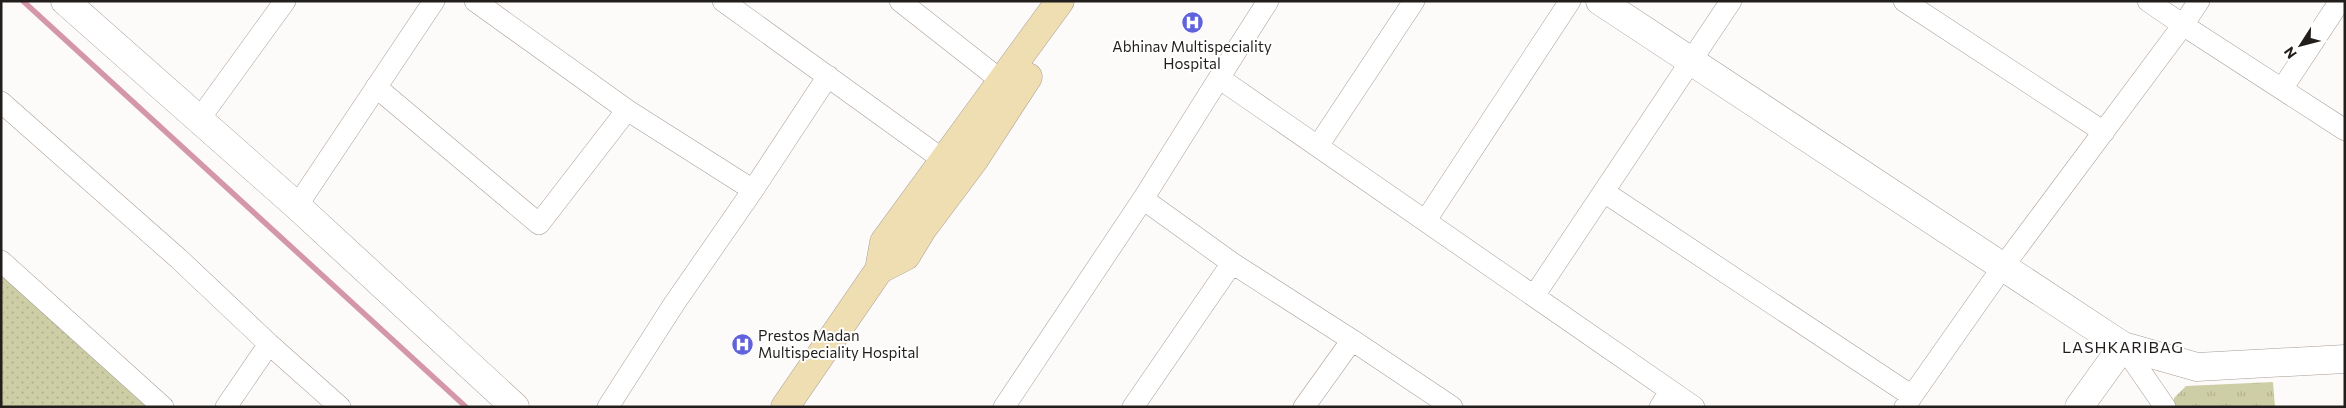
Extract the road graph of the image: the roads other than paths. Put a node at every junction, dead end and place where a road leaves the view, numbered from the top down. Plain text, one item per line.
1 (65, 1) edge
2 (285, 1) edge
3 (434, 1) edge
4 (475, 1) edge
5 (900, 1) edge
6 (1060, 1) edge
7 (1078, 1) edge
8 (1268, 1) edge
9 (1414, 1) edge
10 (1570, 1) edge
11 (1600, 1) edge
12 (1731, 1) edge
13 (1904, 1) edge
14 (2148, 1) edge
15 (2199, 1) edge
16 (2340, 1) edge
17 (728, 2) edge
18 (2183, 25) junction
19 (1691, 62) junction
20 (828, 76) junction
21 (1220, 78) junction
22 (1003, 82) junction
23 (376, 87) junction
24 (2282, 90) junction
25 (1, 102) edge
26 (627, 110) junction
27 (198, 121) junction
28 (2345, 130) edge
29 (2104, 132) junction
30 (1318, 146) junction
31 (954, 168) junction
32 (753, 190) junction
33 (1604, 192) junction
34 (1143, 199) junction
35 (297, 206) junction
36 (1426, 220) junction
37 (1, 261) edge
38 (1232, 262) junction
39 (2002, 268) junction
40 (1534, 296) junction
41 (1352, 340) junction
42 (269, 344) junction
43 (2123, 346) junction
44 (2345, 359) edge
45 (1665, 399) edge
46 (1909, 401) edge
47 (163, 407) edge
48 (226, 407) edge
49 (340, 407) edge
50 (515, 407) edge
51 (608, 407) edge
52 (785, 407) edge
53 (1004, 407) edge
54 (1133, 407) edge
55 (1304, 407) edge
56 (1452, 407) edge
57 (1694, 407) edge
58 (2079, 407) edge
59 (2164, 407) edge

1 - 27 street
2 - 27 street
3 - 23 street
4 - 26 street
5 - 22 street
6 - 22 main road
7 - 31 main road
8 - 21 street
9 - 30 street
10 - 36 street
11 - 19 street
12 - 19 street
13 - 29 street
14 - 18 street
15 - 18 street
16 - 24 street
17 - 20 street
18 - 24 street
18 - 29 street
19 - 33 street
19 - 39 street
20 - 31 street
20 - 32 street
21 - 30 street
21 - 34 street
22 - 31 main road
23 - 26 street
23 - 35 street
24 - 28 street
25 - 42 street
26 - 32 street
27 - 35 street
29 - 39 street
30 - 36 street
31 - 52 main road
32 - 51 street
33 - 40 street
33 - 46 street
34 - 38 street
34 - 53 street
35 - 50 street
36 - 40 street
37 - 47 street
38 - 41 street
38 - 54 street
39 - 43 street
39 - 46 street
40 - 45 street
41 - 55 street
41 - 56 street
42 - 48 street
42 - 49 street
43 - 44 street
43 - 58 street
43 - 59 street
45 - 57 street

